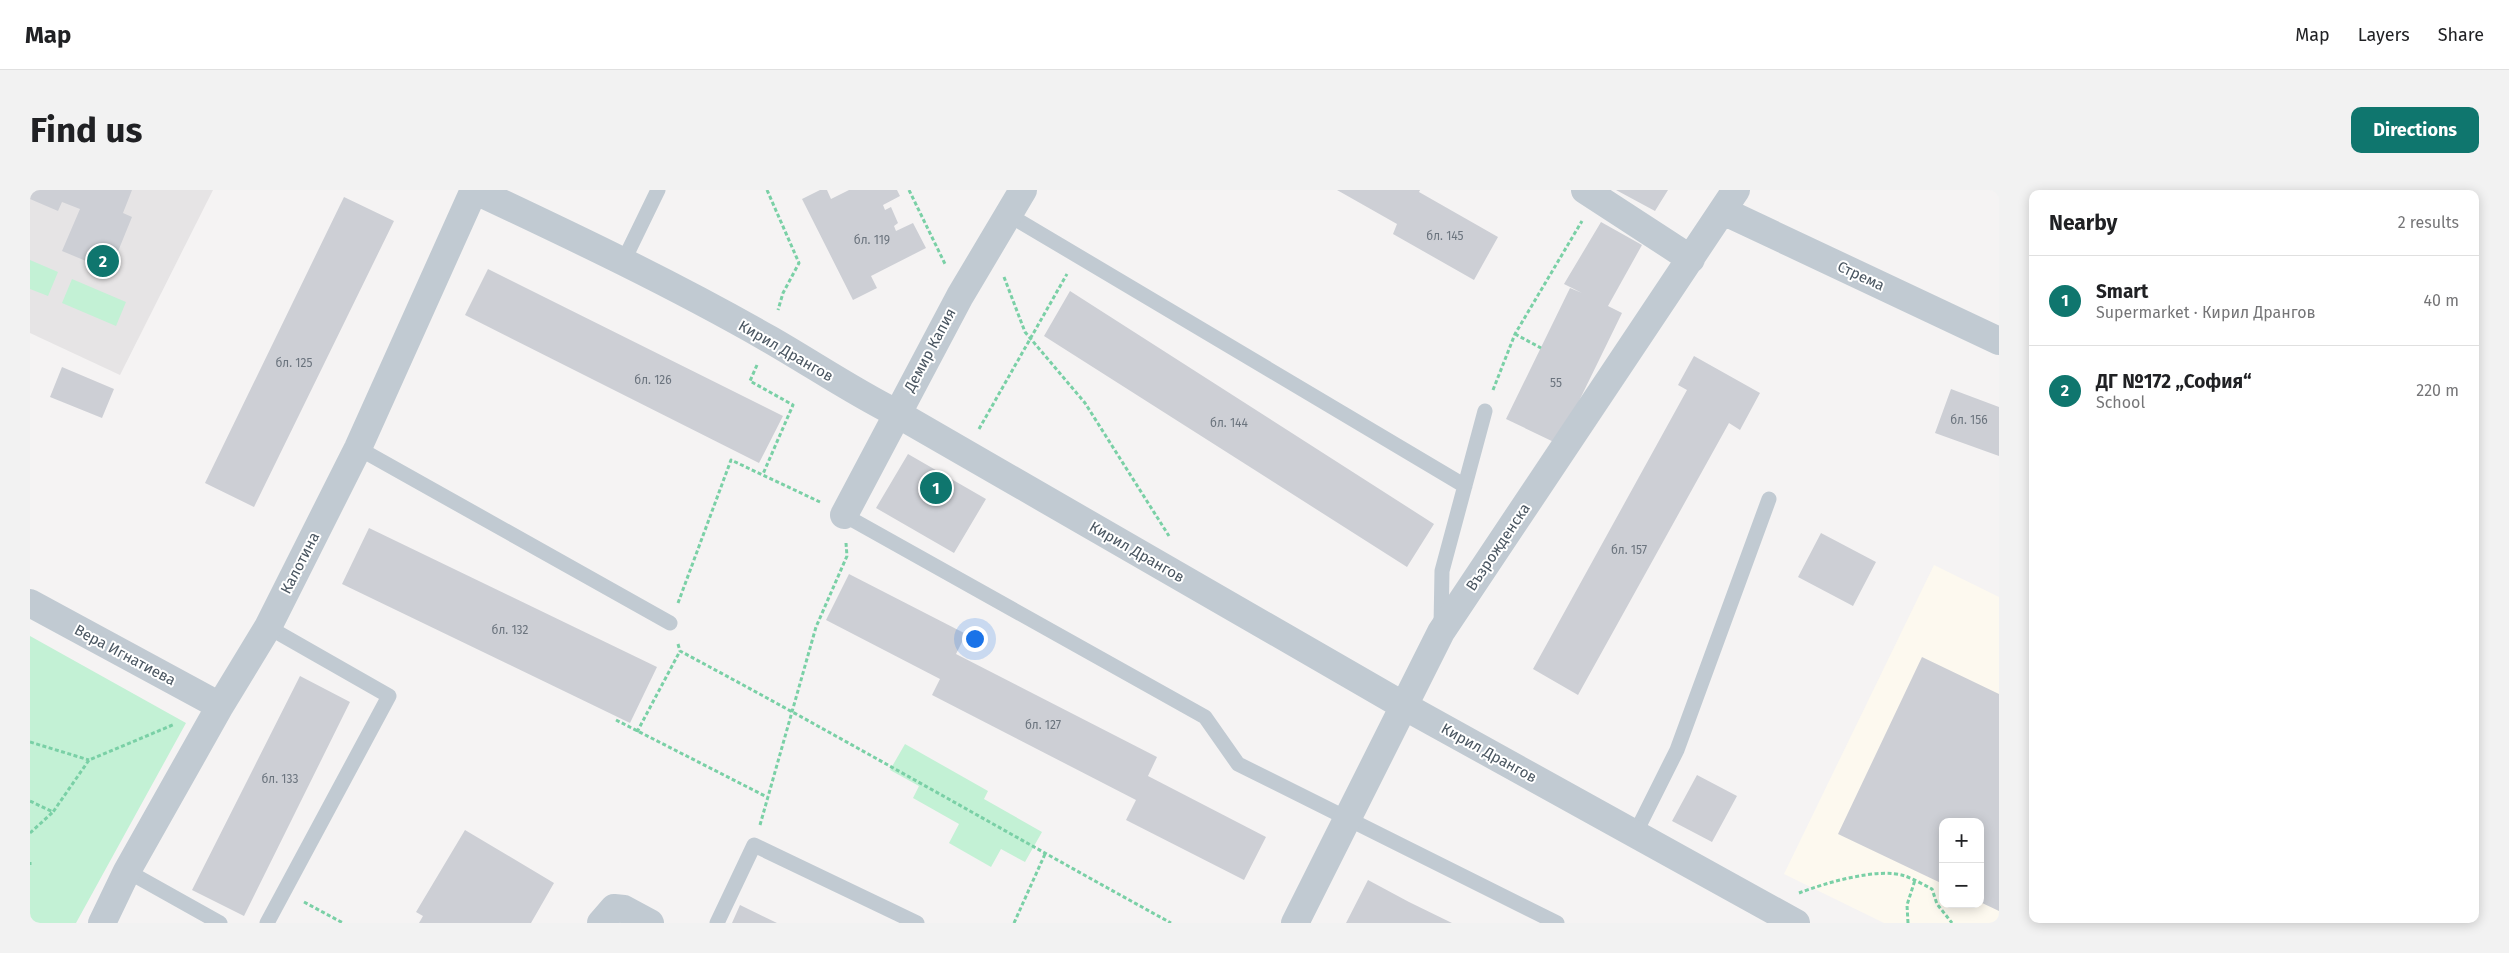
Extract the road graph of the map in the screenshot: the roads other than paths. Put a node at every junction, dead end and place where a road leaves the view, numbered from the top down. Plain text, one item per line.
1 (474, 190) edge
2 (658, 190) edge
3 (1023, 190) edge
4 (1590, 194) edge
5 (1730, 200) edge
6 (1009, 215) junction
7 (1691, 259) junction
8 (624, 260) junction
9 (1999, 341) edge
10 (1485, 411) road end
11 (896, 413) junction
12 (358, 448) junction
13 (1465, 486) junction
14 (1769, 499) dead end
15 (844, 514) joint
16 (30, 603) edge
17 (670, 623) road end
18 (268, 627) junction
19 (1441, 632) junction
20 (220, 706) junction
21 (1404, 706) junction
22 (1348, 820) junction
23 (1635, 834) junction
24 (127, 871) junction
25 (603, 919) edge
26 (102, 923) edge
27 (220, 923) edge
28 (267, 923) edge
29 (650, 923) edge
30 (717, 923) edge
31 (917, 923) edge
32 (1294, 923) edge
33 (1557, 923) edge
34 (1796, 923) edge

1 - 8 street, Кирил Дрангов
1 - 12 street, Калотина
2 - 8 lane
3 - 6 street, Демир Капия
4 - 7 street
5 - 7 street, Възрожденска
5 - 9 street, Стрема
6 - 11 street, Демир Капия
6 - 13 lane
7 - 19 street, Възрожденска
8 - 11 street, Кирил Дрангов
10 - 13 lane
11 - 15 street, Демир Капия
11 - 21 street, Кирил Дрангов
12 - 17 lane
12 - 18 street, Калотина
13 - 19 lane
14 - 23 lane
15 - 22 lane
16 - 20 street, Вера Игнатиева
18 - 20 street, Калотина
18 - 28 lane
19 - 21 street, Възрожденска
20 - 24 street, Калотина
21 - 22 street, Възрожденска
21 - 23 street, Кирил Дрангов
22 - 32 street, Възрожденска
22 - 33 lane
23 - 34 street, Кирил Дрангов
24 - 26 street, Калотина
24 - 27 lane
25 - 29 street
30 - 31 lane

